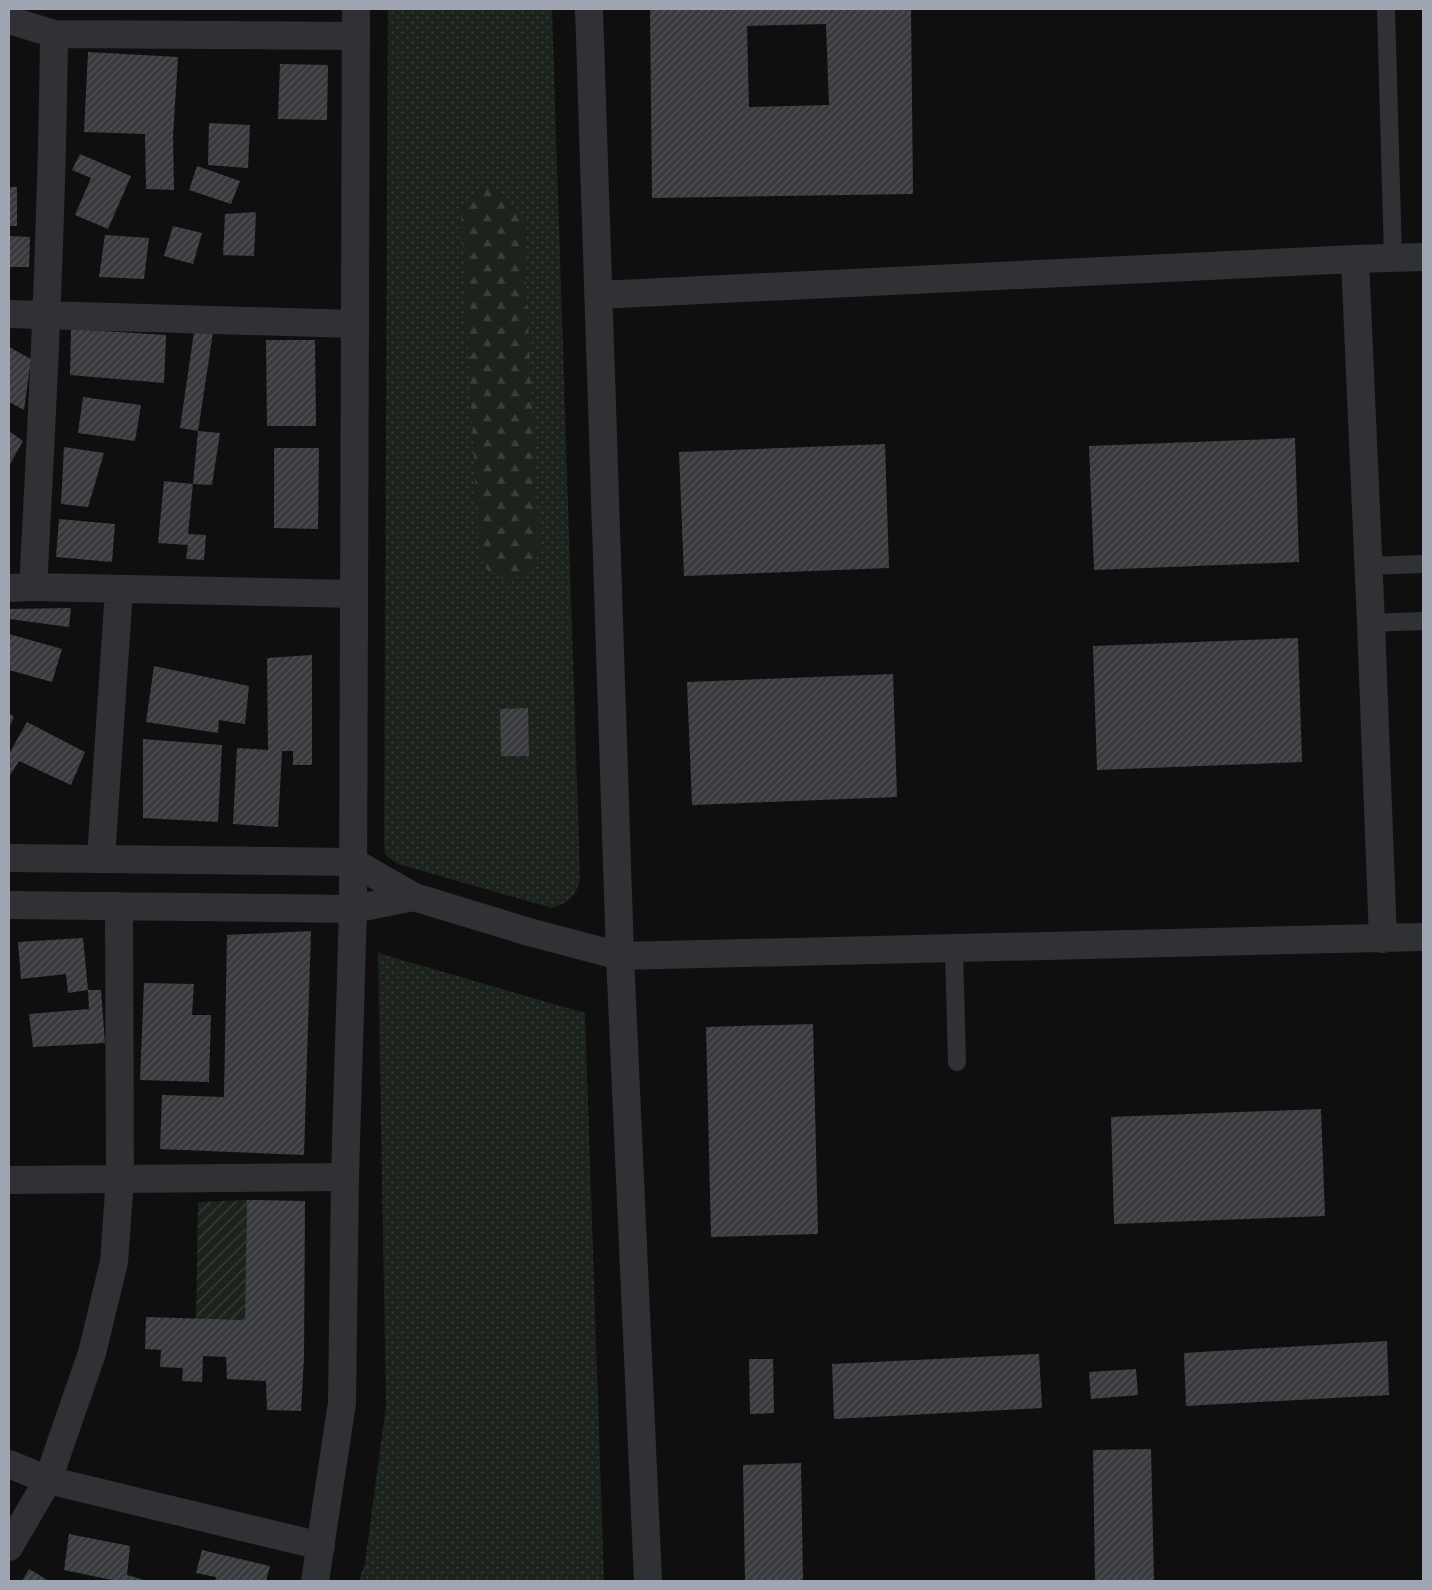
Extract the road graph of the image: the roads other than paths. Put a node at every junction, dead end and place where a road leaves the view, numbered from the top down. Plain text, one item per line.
1 (356, 9) edge
2 (589, 9) edge
3 (1386, 9) edge
4 (9, 20) edge
5 (54, 34) junction
6 (356, 36) junction
7 (1392, 257) junction
8 (1423, 257) edge
9 (1354, 259) junction
10 (598, 295) junction
11 (9, 314) edge
12 (48, 315) junction
13 (354, 324) junction
14 (1423, 564) edge
15 (1369, 566) junction
16 (21, 587) edge
17 (119, 590) junction
18 (354, 594) junction
19 (1423, 621) edge
20 (1371, 623) junction
21 (9, 858) edge
22 (101, 859) junction
23 (353, 862) junction
24 (414, 897) junction
25 (9, 905) edge
26 (118, 906) junction
27 (353, 909) junction
28 (1423, 937) edge
29 (1383, 939) junction
30 (954, 949) junction
31 (620, 956) junction
32 (957, 1062) dead end
33 (345, 1177) junction
34 (120, 1179) junction
35 (9, 1180) edge
36 (9, 1464) edge
37 (48, 1480) junction
38 (321, 1546) junction
39 (9, 1547) edge
40 (315, 1581) edge
41 (648, 1581) edge

1 - 6 street
2 - 10 street
3 - 7 lane
4 - 5 street
5 - 6 street
5 - 12 street
6 - 13 street
7 - 8 street
7 - 9 street
9 - 10 street
9 - 15 street
10 - 31 street
11 - 12 street
12 - 13 street
12 - 16 street
13 - 18 street
14 - 15 lane
15 - 20 street
16 - 17 street
17 - 18 street
17 - 22 street
18 - 23 street
19 - 20 lane
20 - 29 street
21 - 22 street
22 - 23 street
23 - 24 street
23 - 27 street
24 - 27 street
24 - 31 street
25 - 26 street
26 - 27 street
26 - 34 street
27 - 33 street
28 - 29 street
29 - 30 street
30 - 31 street
30 - 32 lane
31 - 41 street
33 - 34 street
33 - 38 street
34 - 35 street
34 - 37 street
36 - 37 street
37 - 38 street
37 - 39 street
38 - 40 street

